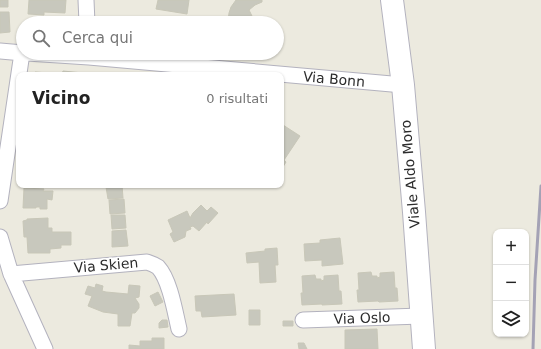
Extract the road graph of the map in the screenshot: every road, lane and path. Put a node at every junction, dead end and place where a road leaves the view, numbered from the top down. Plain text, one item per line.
1 (86, 0) edge
2 (392, 0) edge
3 (87, 16) edge
4 (0, 51) edge
5 (16, 52) edge
6 (23, 60) edge
7 (141, 60) edge
8 (21, 72) edge
9 (267, 72) edge
10 (284, 74) edge
11 (403, 85) junction
12 (16, 102) edge
13 (0, 201) edge
14 (0, 237) edge
15 (11, 274) junction
16 (421, 316) junction
17 (303, 320) dead end
18 (179, 329) dead end
19 (45, 349) edge
20 (424, 349) edge

1 - 3 street
2 - 11 main road, Viale Aldo Moro
4 - 5 street, Via Bonn
6 - 8 street
7 - 9 street, Via Bonn
10 - 11 street, Via Bonn
11 - 16 main road, Viale Aldo Moro
12 - 13 street
14 - 15 street
15 - 18 street, Via Skien
15 - 19 street
16 - 17 street, Via Oslo
16 - 20 main road, Viale Aldo Moro

